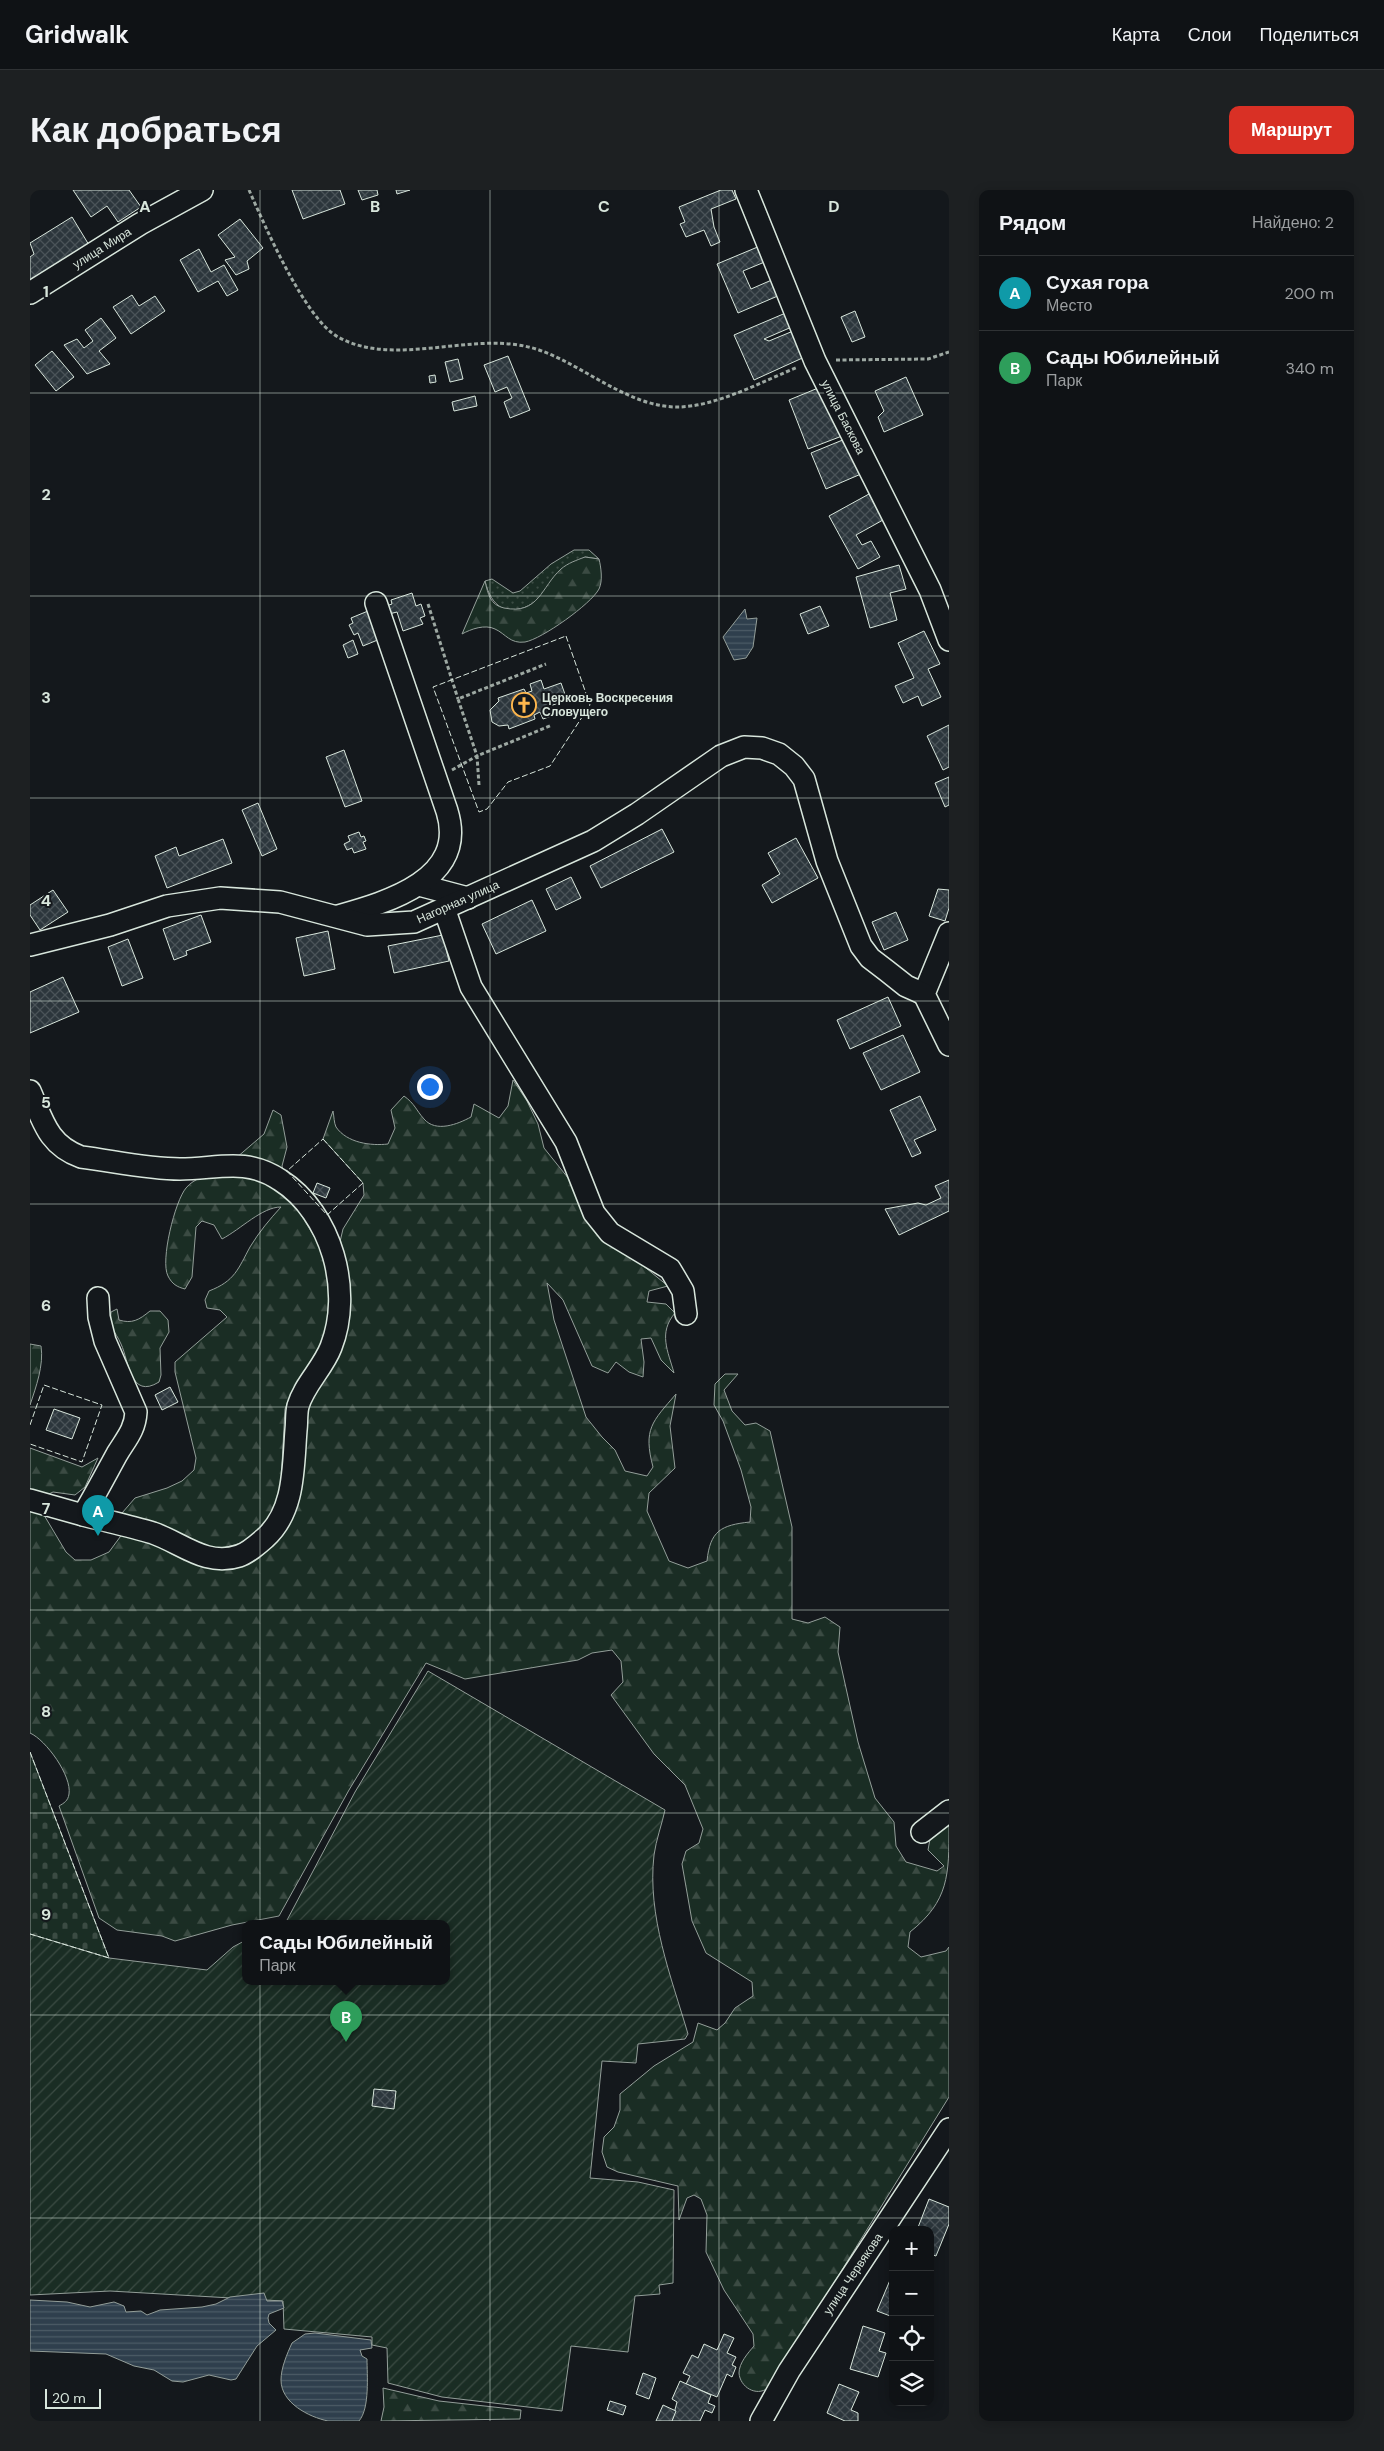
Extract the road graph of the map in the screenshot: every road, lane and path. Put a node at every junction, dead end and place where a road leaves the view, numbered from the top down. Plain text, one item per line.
1 (202, 190) edge
2 (249, 190) edge
3 (746, 190) edge
4 (30, 293) edge
5 (949, 352) edge
6 (814, 361) junction
7 (376, 603) dead end
8 (428, 604) dead end
9 (949, 640) edge
10 (546, 664) dead end
11 (458, 699) junction
12 (552, 725) dead end
13 (478, 756) junction
14 (436, 777) junction
15 (479, 785) dead end
16 (418, 885) junction
17 (468, 898) junction
18 (444, 908) junction
19 (338, 916) junction
20 (949, 933) edge
21 (30, 945) edge
22 (924, 994) junction
23 (949, 1046) edge
24 (30, 1091) edge
25 (98, 1298) dead end
26 (686, 1314) dead end
27 (30, 1500) edge
28 (83, 1515) junction
29 (949, 1811) edge
30 (922, 1832) dead end
31 (949, 2129) edge
32 (760, 2421) edge

1 - 4 street, улица Мира
2 - 6 path
3 - 6 street, улица Баскова
5 - 6 path
6 - 9 street, улица Баскова
7 - 14 street
8 - 11 path
10 - 11 path
11 - 13 path
12 - 13 path
13 - 14 path
13 - 15 path
14 - 16 street
16 - 17 street
16 - 19 street
17 - 18 street, Нагорная улица
17 - 22 street, Нагорная улица
18 - 19 street, Нагорная улица
18 - 26 street
19 - 21 street, Нагорная улица
20 - 22 street
22 - 23 street
24 - 28 street
25 - 28 street
27 - 28 street
29 - 30 street
31 - 32 street, улица Червякова

